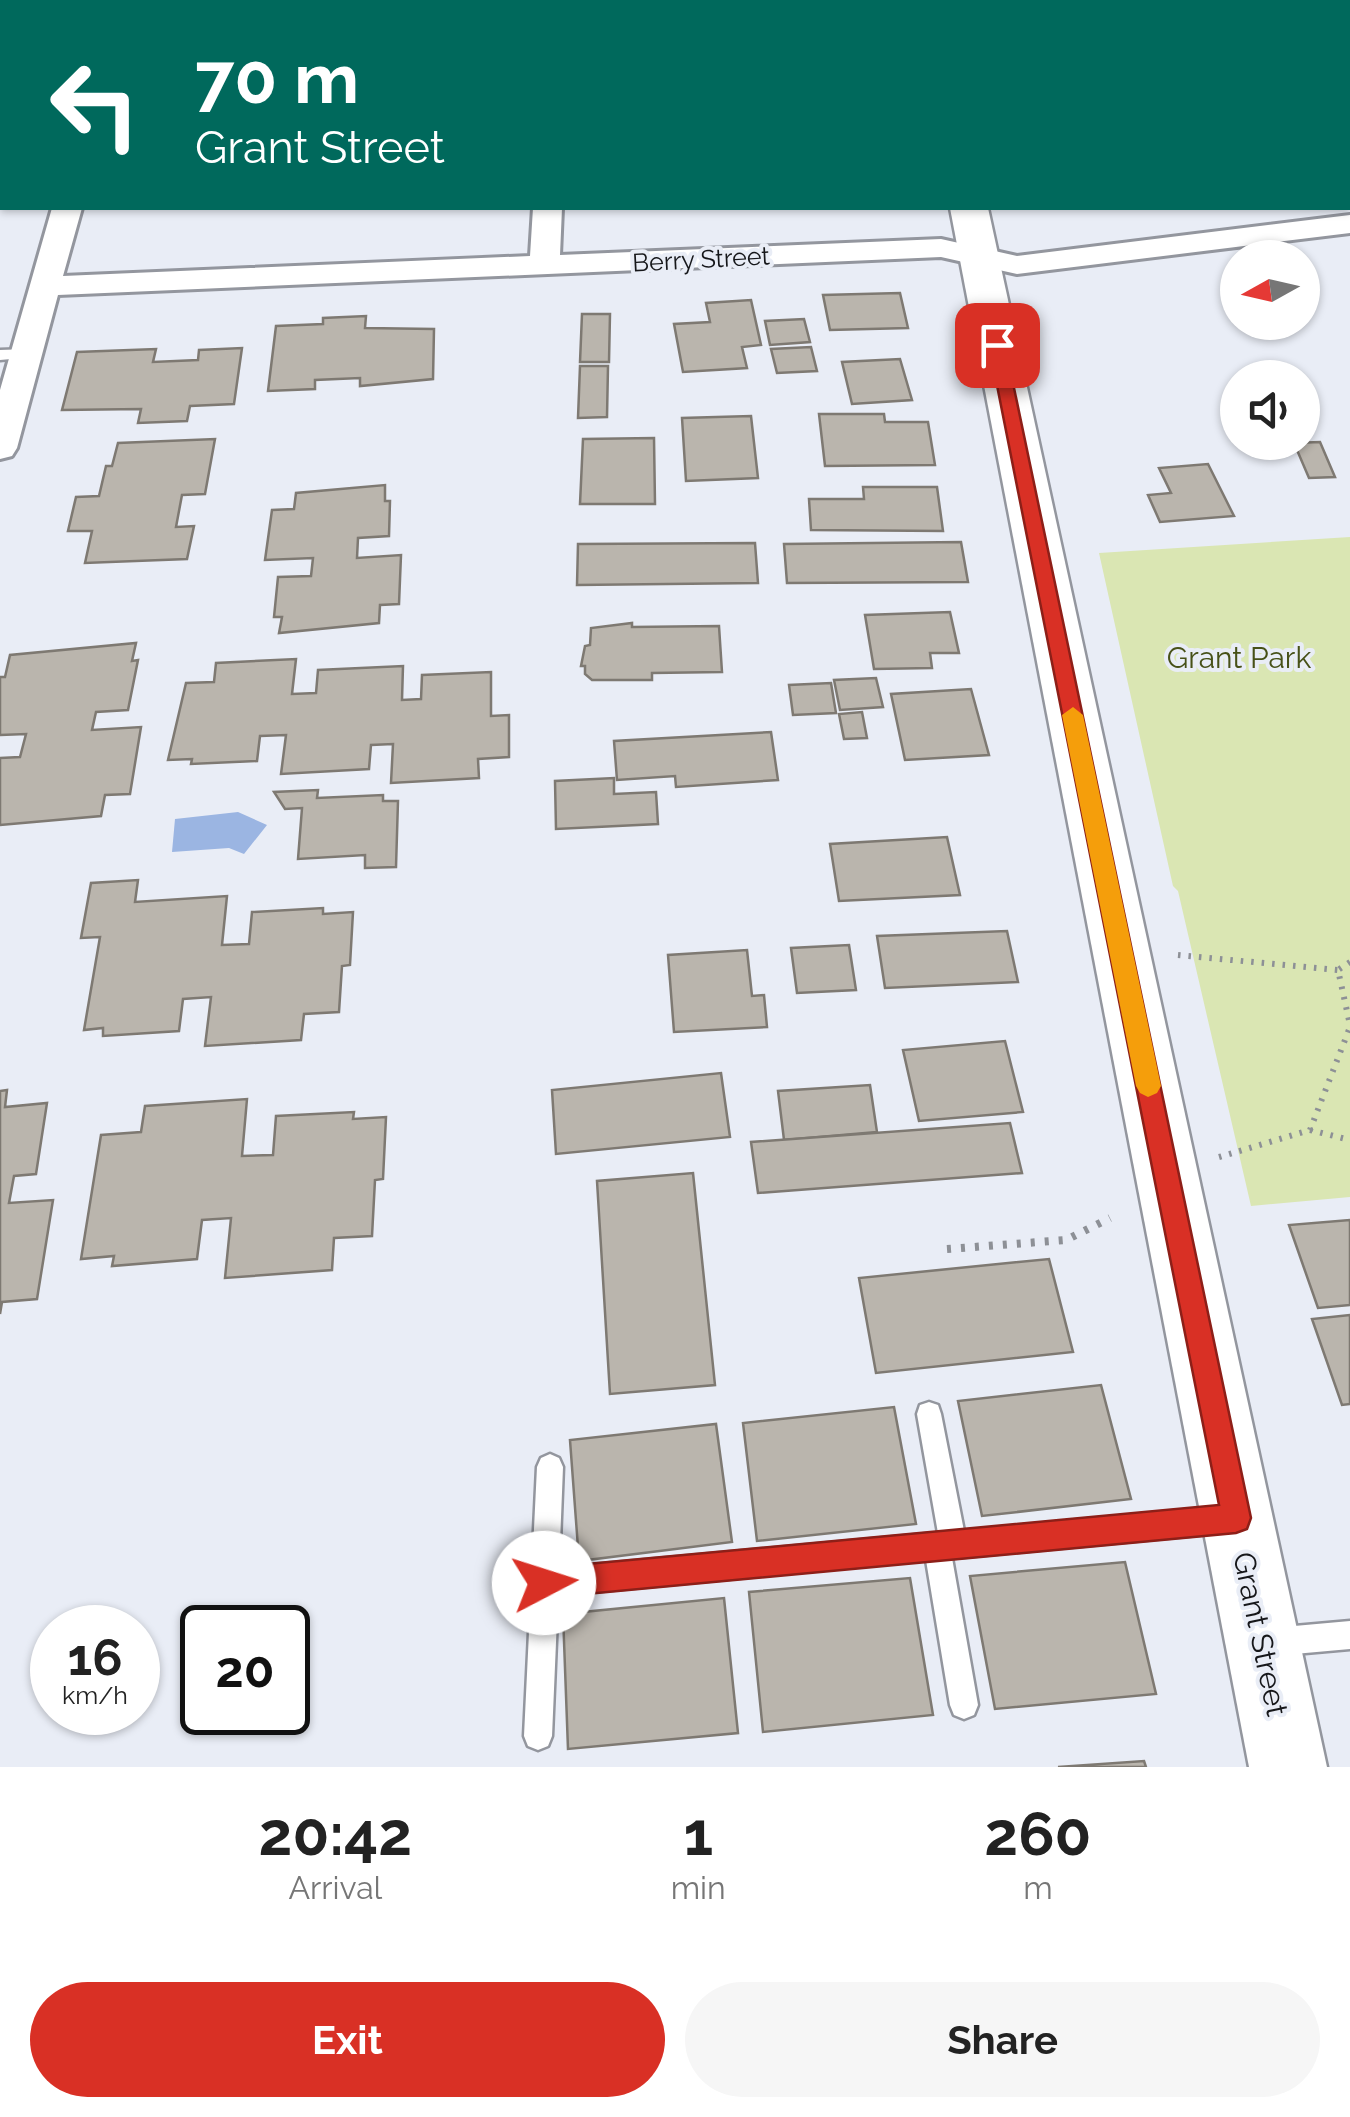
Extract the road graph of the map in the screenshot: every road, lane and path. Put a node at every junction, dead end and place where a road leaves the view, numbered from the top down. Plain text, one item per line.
1 (67, 210) edge
2 (547, 210) edge
3 (1350, 224) edge
4 (974, 232) edge
5 (544, 266) junction
6 (48, 286) junction
7 (14, 354) edge
8 (5, 415) edge
9 (0, 448) edge
10 (1166, 954) dead end
11 (1350, 962) edge
12 (1338, 970) junction
13 (1350, 1026) edge
14 (1310, 1130) junction
15 (1350, 1140) edge
16 (1213, 1159) dead end
17 (1110, 1218) dead end
18 (947, 1248) dead end
19 (929, 1414) dead end
20 (550, 1467) dead end
21 (1236, 1518) junction
22 (945, 1545) junction
23 (544, 1583) junction
24 (1350, 1636) edge
25 (1262, 1642) junction
26 (964, 1705) dead end
27 (538, 1736) dead end
28 (1288, 1767) edge

1 - 6 street
2 - 5 street
3 - 4 street, Berry Street
4 - 5 street, Berry Street
4 - 21 street, Grant Street
5 - 6 street, Berry Street
6 - 7 street
7 - 8 street
8 - 9 street
10 - 12 path
11 - 12 path
12 - 13 path
13 - 14 path
14 - 15 path
14 - 16 path
17 - 18 path
19 - 22 lane
20 - 23 lane
21 - 22 lane
21 - 25 street, Grant Street
22 - 23 lane
22 - 26 lane
23 - 27 lane
24 - 25 lane
25 - 28 street, Grant Street

